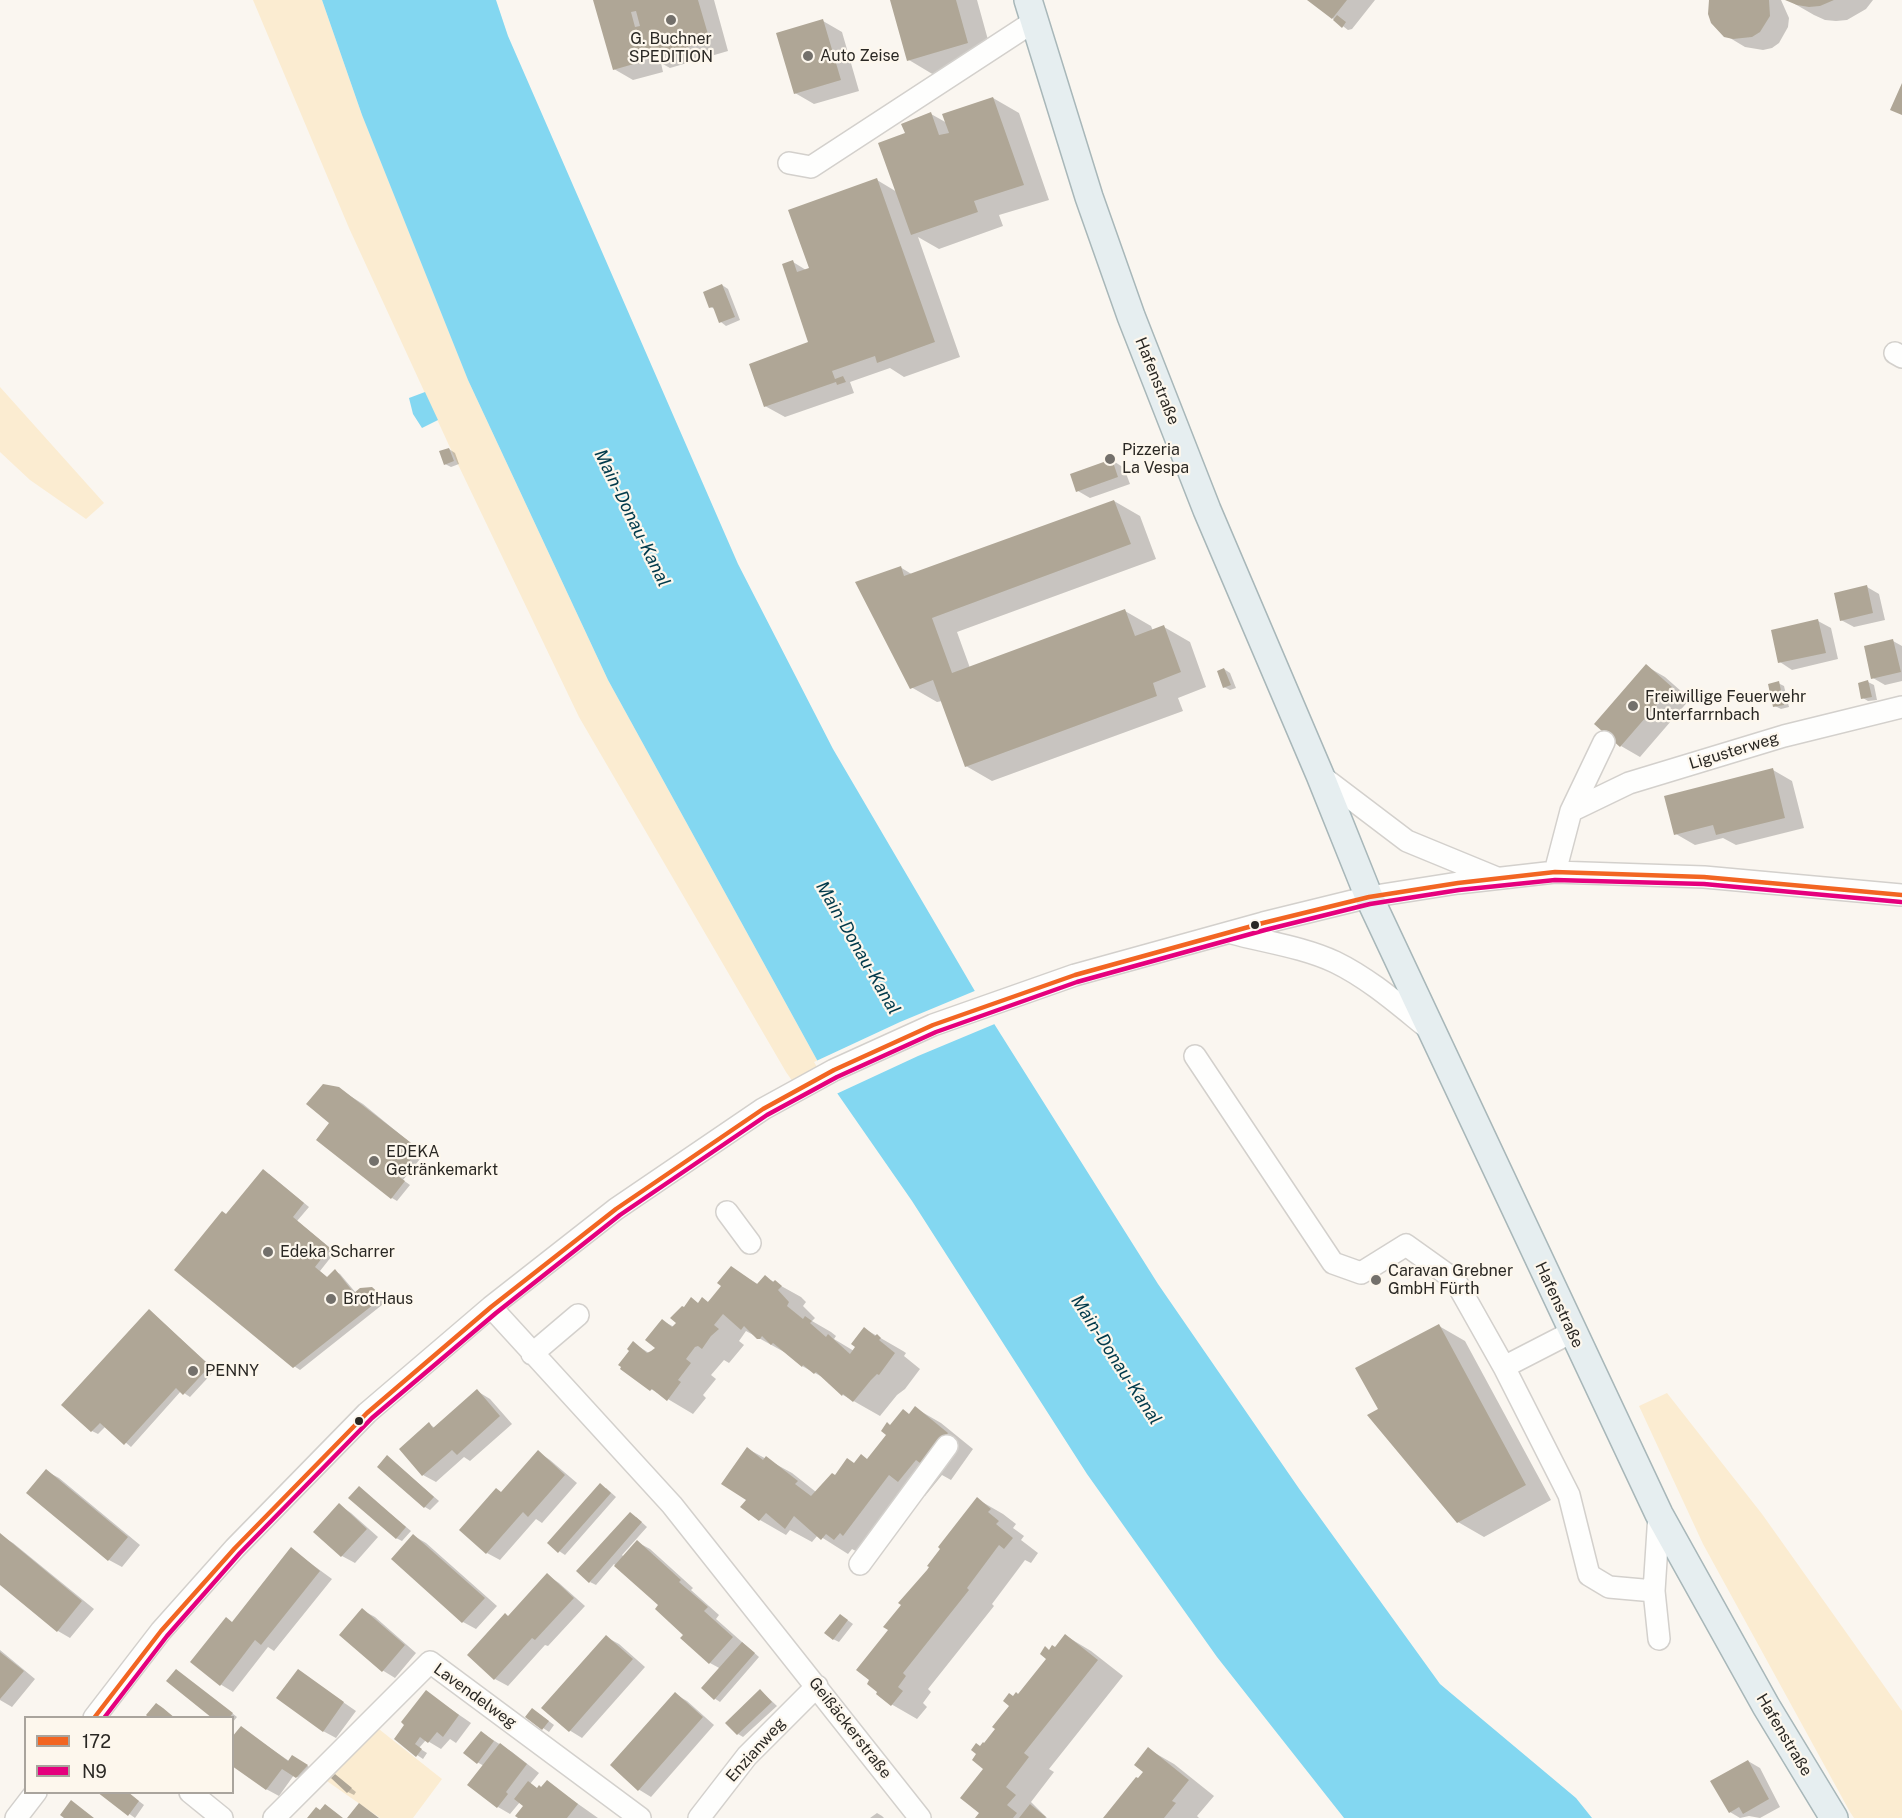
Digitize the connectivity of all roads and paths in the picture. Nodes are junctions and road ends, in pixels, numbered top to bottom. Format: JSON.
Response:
{"nodes":[{"id":1,"x":1031,"y":11,"type":"edge"},
{"id":2,"x":789,"y":163,"type":"dead end"},
{"id":3,"x":1902,"y":707,"type":"edge"},
{"id":4,"x":1604,"y":742,"type":"dead end"},
{"id":5,"x":1320,"y":775,"type":"junction"},
{"id":6,"x":1571,"y":811,"type":"junction"},
{"id":7,"x":1556,"y":872,"type":"junction"},
{"id":8,"x":1501,"y":879,"type":"junction"},
{"id":9,"x":1902,"y":895,"type":"edge"},
{"id":10,"x":1369,"y":897,"type":"junction"},
{"id":11,"x":1231,"y":933,"type":"junction"},
{"id":12,"x":1431,"y":1031,"type":"junction"},
{"id":13,"x":1195,"y":1056,"type":"dead end"},
{"id":14,"x":727,"y":1212,"type":"dead end"},
{"id":15,"x":750,"y":1243,"type":"dead end"},
{"id":16,"x":490,"y":1307,"type":"junction"},
{"id":17,"x":578,"y":1315,"type":"dead end"},
{"id":18,"x":1572,"y":1332,"type":"junction"},
{"id":19,"x":532,"y":1354,"type":"junction"},
{"id":20,"x":1504,"y":1367,"type":"junction"},
{"id":21,"x":947,"y":1446,"type":"dead end"},
{"id":22,"x":1659,"y":1514,"type":"junction"},
{"id":23,"x":860,"y":1564,"type":"dead end"},
{"id":24,"x":1654,"y":1591,"type":"junction"},
{"id":25,"x":1659,"y":1640,"type":"dead end"},
{"id":26,"x":817,"y":1686,"type":"junction"},
{"id":27,"x":96,"y":1716,"type":"edge"},
{"id":28,"x":34,"y":1794,"type":"edge"},
{"id":29,"x":192,"y":1794,"type":"edge"},
{"id":30,"x":16,"y":1818,"type":"edge"},
{"id":31,"x":222,"y":1818,"type":"edge"},
{"id":32,"x":274,"y":1818,"type":"edge"},
{"id":33,"x":640,"y":1818,"type":"edge"},
{"id":34,"x":699,"y":1818,"type":"edge"},
{"id":35,"x":920,"y":1818,"type":"edge"},
{"id":36,"x":1834,"y":1818,"type":"edge"}],
"edges":[{"from":1,"to":2,"type":"street"},
{"from":1,"to":5,"type":"main road","name":"Hafenstraße"},
{"from":3,"to":6,"type":"street","name":"Ligusterweg"},
{"from":4,"to":6,"type":"street"},
{"from":5,"to":8,"type":"street"},
{"from":5,"to":10,"type":"main road","name":"Hafenstraße"},
{"from":6,"to":7,"type":"street"},
{"from":7,"to":8,"type":"street"},
{"from":7,"to":9,"type":"street"},
{"from":8,"to":10,"type":"street"},
{"from":10,"to":11,"type":"street"},
{"from":10,"to":12,"type":"main road","name":"Hafenstraße"},
{"from":11,"to":12,"type":"street"},
{"from":11,"to":16,"type":"street"},
{"from":12,"to":18,"type":"main road","name":"Hafenstraße"},
{"from":13,"to":20,"type":"street"},
{"from":14,"to":15,"type":"street"},
{"from":16,"to":19,"type":"street","name":"Geißäckerstraße"},
{"from":16,"to":27,"type":"street"},
{"from":17,"to":19,"type":"street"},
{"from":18,"to":20,"type":"street"},
{"from":18,"to":22,"type":"main road","name":"Hafenstraße"},
{"from":19,"to":26,"type":"street","name":"Geißäckerstraße"},
{"from":20,"to":24,"type":"street"},
{"from":21,"to":23,"type":"street"},
{"from":22,"to":24,"type":"street"},
{"from":22,"to":36,"type":"main road","name":"Hafenstraße"},
{"from":24,"to":25,"type":"street"},
{"from":26,"to":34,"type":"street","name":"Enzianweg"},
{"from":26,"to":35,"type":"street","name":"Geißäckerstraße"},
{"from":28,"to":30,"type":"street"},
{"from":29,"to":31,"type":"street"},
{"from":32,"to":33,"type":"street","name":"Lavendelweg"}]}
